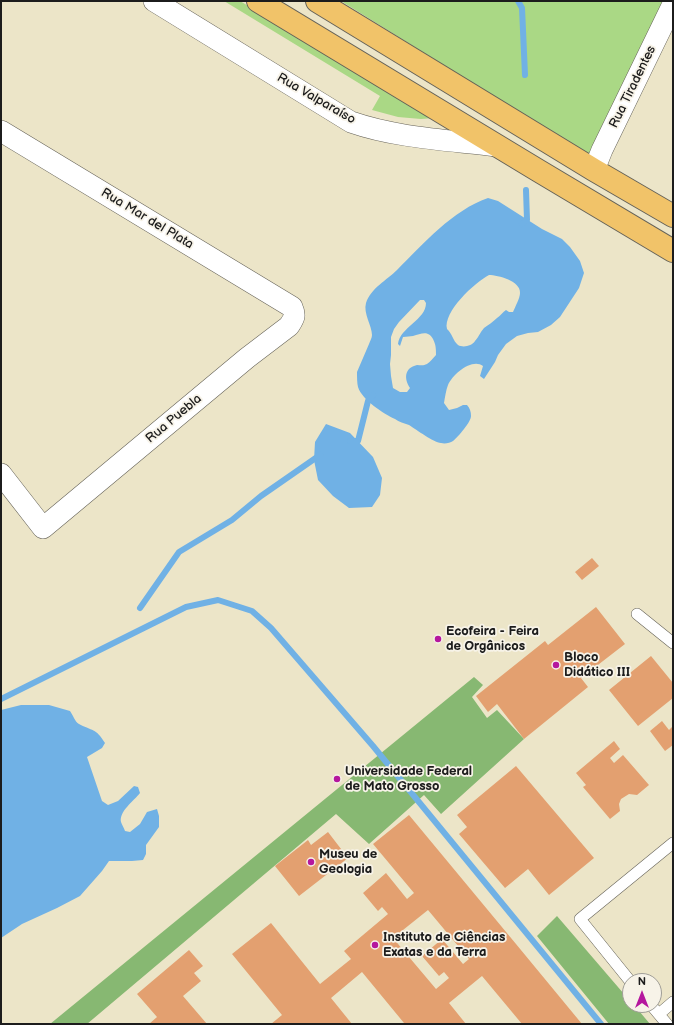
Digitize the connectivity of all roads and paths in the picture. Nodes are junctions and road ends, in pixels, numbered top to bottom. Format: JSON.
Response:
{"nodes":[{"id":1,"x":154,"y":1,"type":"edge"},
{"id":2,"x":258,"y":1,"type":"edge"},
{"id":3,"x":317,"y":1,"type":"edge"},
{"id":4,"x":673,"y":4,"type":"edge"},
{"id":5,"x":1,"y":132,"type":"edge"},
{"id":6,"x":497,"y":146,"type":"junction"},
{"id":7,"x":594,"y":170,"type":"junction"},
{"id":8,"x":673,"y":216,"type":"edge"},
{"id":9,"x":673,"y":251,"type":"edge"},
{"id":10,"x":292,"y":307,"type":"joint"},
{"id":11,"x":1,"y":474,"type":"edge"},
{"id":12,"x":637,"y":614,"type":"dead end"},
{"id":13,"x":673,"y":643,"type":"edge"},
{"id":14,"x":673,"y":843,"type":"edge"},
{"id":15,"x":624,"y":973,"type":"edge"},
{"id":16,"x":673,"y":1002,"type":"edge"},
{"id":17,"x":659,"y":1014,"type":"joint"},
{"id":18,"x":667,"y":1024,"type":"edge"}],
"edges":[{"from":1,"to":6,"type":"street","name":"Rua Valparaíso"},
{"from":2,"to":6,"type":"main road"},
{"from":3,"to":7,"type":"main road"},
{"from":4,"to":7,"type":"street","name":"Rua Tiradentes"},
{"from":5,"to":10,"type":"street","name":"Rua Mar del Plata"},
{"from":6,"to":9,"type":"main road"},
{"from":7,"to":8,"type":"main road"},
{"from":10,"to":11,"type":"street","name":"Rua Puebla"},
{"from":12,"to":13,"type":"lane"},
{"from":14,"to":15,"type":"lane"},
{"from":16,"to":17,"type":"lane"},
{"from":17,"to":18,"type":"lane"}]}
